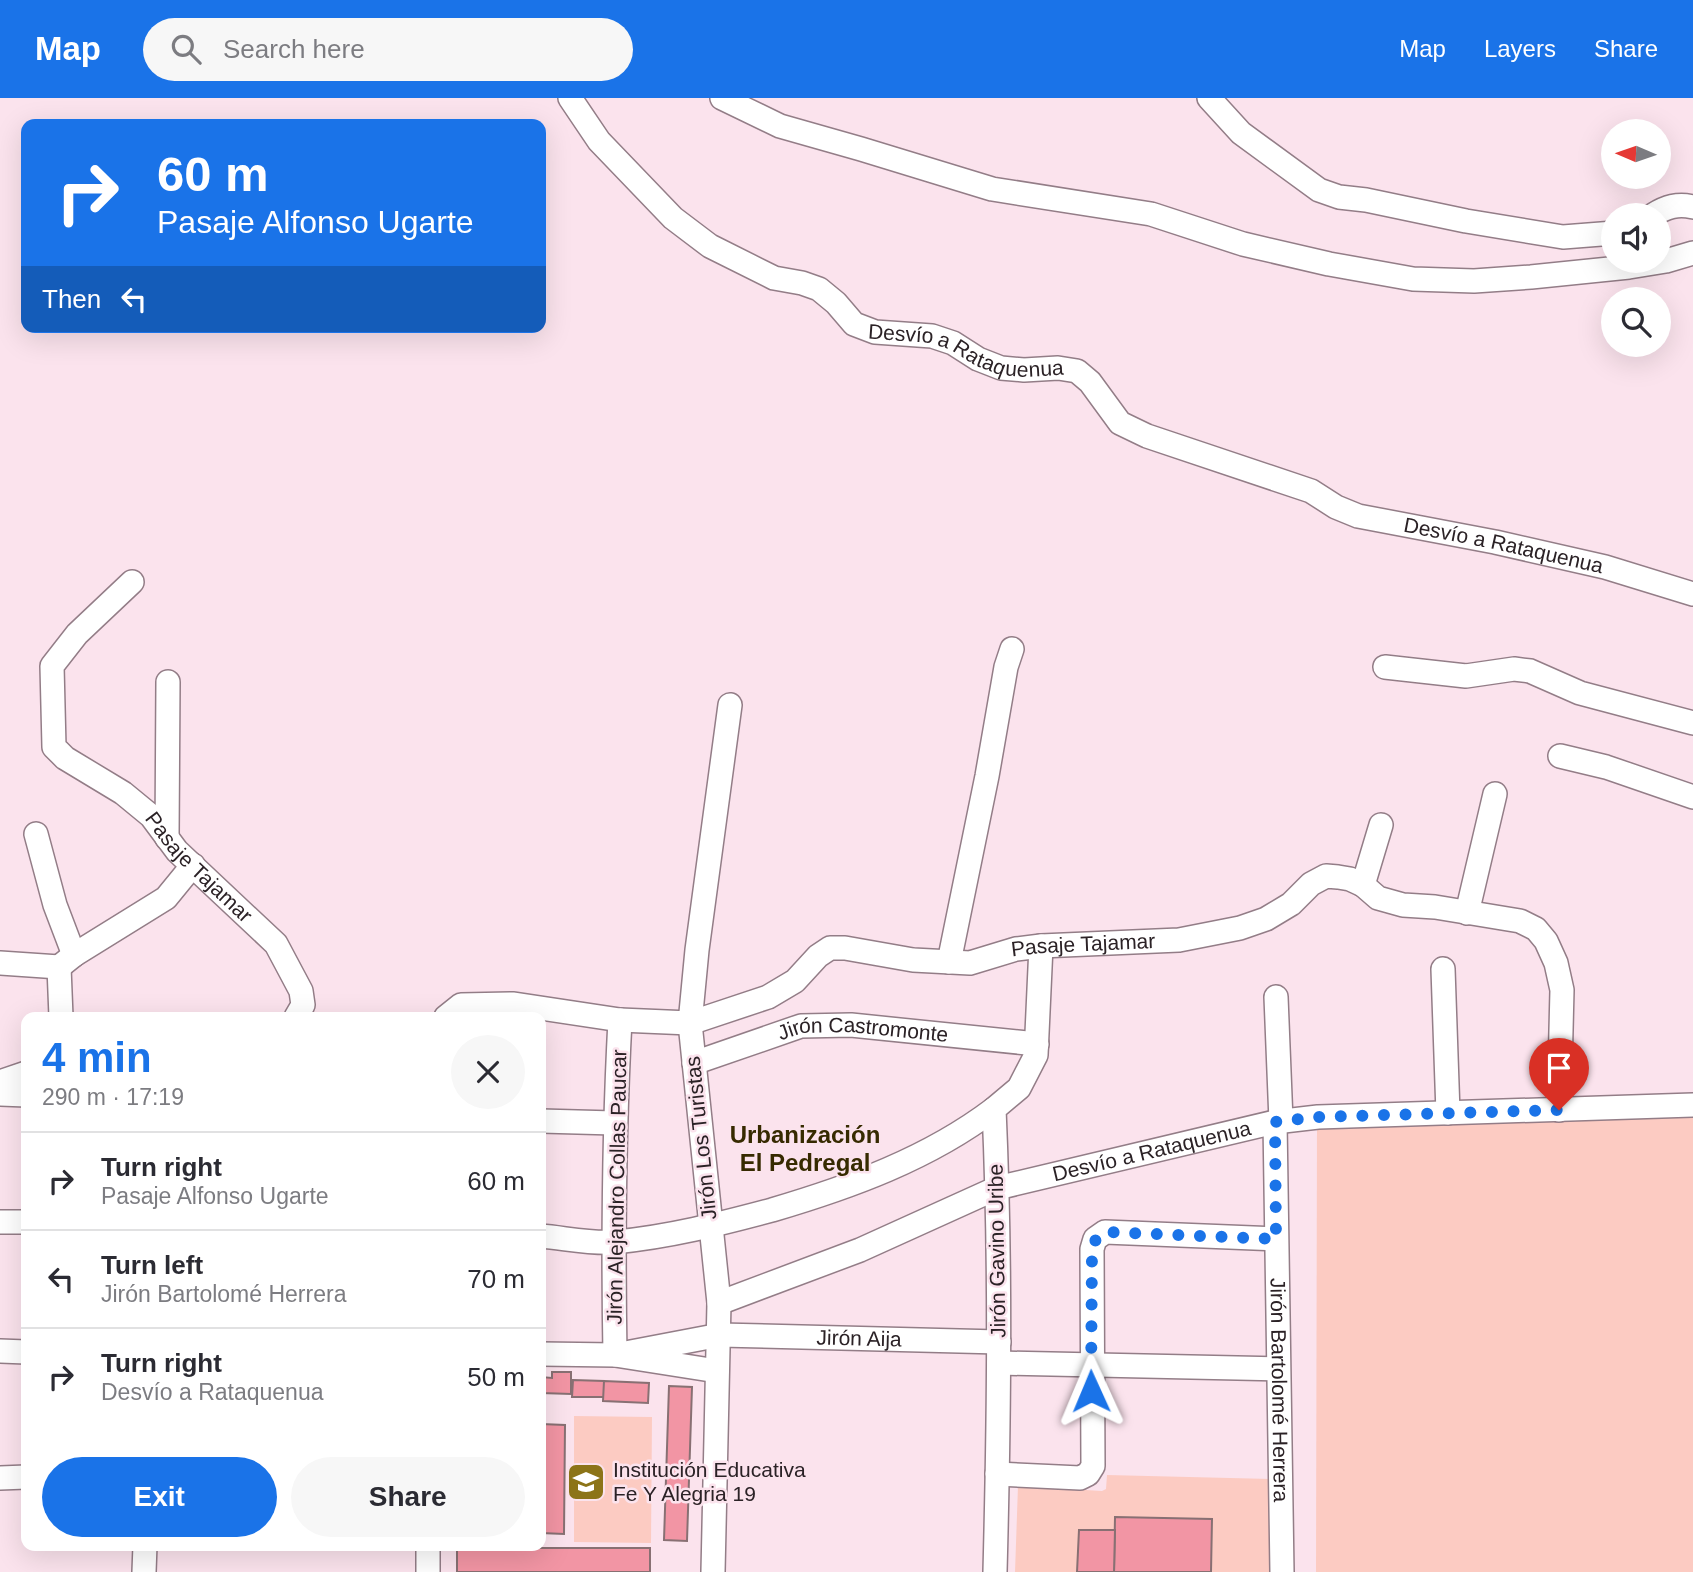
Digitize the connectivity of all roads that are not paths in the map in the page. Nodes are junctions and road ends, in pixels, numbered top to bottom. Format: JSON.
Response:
{"nodes":[{"id":1,"x":570,"y":98,"type":"edge"},
{"id":2,"x":722,"y":98,"type":"edge"},
{"id":3,"x":1209,"y":98,"type":"edge"},
{"id":4,"x":1671,"y":207,"type":"edge"},
{"id":5,"x":1693,"y":207,"type":"edge"},
{"id":6,"x":1601,"y":234,"type":"edge"},
{"id":7,"x":1693,"y":253,"type":"edge"},
{"id":8,"x":132,"y":582,"type":"dead end"},
{"id":9,"x":1693,"y":594,"type":"edge"},
{"id":10,"x":1012,"y":649,"type":"dead end"},
{"id":11,"x":1384,"y":667,"type":"dead end"},
{"id":12,"x":168,"y":682,"type":"dead end"},
{"id":13,"x":730,"y":705,"type":"dead end"},
{"id":14,"x":1693,"y":723,"type":"edge"},
{"id":15,"x":1560,"y":756,"type":"dead end"},
{"id":16,"x":1495,"y":794,"type":"dead end"},
{"id":17,"x":1693,"y":797,"type":"edge"},
{"id":18,"x":1381,"y":825,"type":"dead end"},
{"id":19,"x":36,"y":834,"type":"dead end"},
{"id":20,"x":167,"y":838,"type":"junction"},
{"id":21,"x":193,"y":865,"type":"junction"},
{"id":22,"x":1363,"y":885,"type":"junction"},
{"id":23,"x":1466,"y":913,"type":"junction"},
{"id":24,"x":1041,"y":946,"type":"junction"},
{"id":25,"x":67,"y":961,"type":"junction"},
{"id":26,"x":949,"y":962,"type":"junction"},
{"id":27,"x":0,"y":963,"type":"edge"},
{"id":28,"x":1443,"y":969,"type":"dead end"},
{"id":29,"x":1276,"y":997,"type":"dead end"},
{"id":30,"x":62,"y":1012,"type":"edge"},
{"id":31,"x":299,"y":1012,"type":"edge"},
{"id":32,"x":452,"y":1012,"type":"edge"},
{"id":33,"x":620,"y":1020,"type":"junction"},
{"id":34,"x":690,"y":1023,"type":"junction"},
{"id":35,"x":1037,"y":1044,"type":"junction"},
{"id":36,"x":694,"y":1063,"type":"junction"},
{"id":37,"x":21,"y":1075,"type":"edge"},
{"id":38,"x":0,"y":1082,"type":"edge"},
{"id":39,"x":0,"y":1094,"type":"edge"},
{"id":40,"x":21,"y":1096,"type":"edge"},
{"id":41,"x":1693,"y":1105,"type":"edge"},
{"id":42,"x":994,"y":1110,"type":"junction"},
{"id":43,"x":1559,"y":1110,"type":"junction"},
{"id":44,"x":1448,"y":1113,"type":"junction"},
{"id":45,"x":546,"y":1121,"type":"edge"},
{"id":46,"x":1278,"y":1121,"type":"junction"},
{"id":47,"x":614,"y":1123,"type":"junction"},
{"id":48,"x":997,"y":1188,"type":"junction"},
{"id":49,"x":0,"y":1222,"type":"edge"},
{"id":50,"x":21,"y":1222,"type":"edge"},
{"id":51,"x":711,"y":1227,"type":"junction"},
{"id":52,"x":546,"y":1236,"type":"edge"},
{"id":53,"x":1276,"y":1239,"type":"junction"},
{"id":54,"x":613,"y":1242,"type":"junction"},
{"id":55,"x":719,"y":1303,"type":"junction"},
{"id":56,"x":720,"y":1335,"type":"junction"},
{"id":57,"x":0,"y":1351,"type":"edge"},
{"id":58,"x":21,"y":1352,"type":"edge"},
{"id":59,"x":999,"y":1352,"type":"junction"},
{"id":60,"x":546,"y":1354,"type":"edge"},
{"id":61,"x":615,"y":1355,"type":"junction"},
{"id":62,"x":1090,"y":1366,"type":"junction"},
{"id":63,"x":1278,"y":1369,"type":"junction"},
{"id":64,"x":717,"y":1371,"type":"junction"},
{"id":65,"x":998,"y":1474,"type":"junction"},
{"id":66,"x":21,"y":1477,"type":"edge"},
{"id":67,"x":0,"y":1478,"type":"edge"},
{"id":68,"x":145,"y":1551,"type":"edge"},
{"id":69,"x":428,"y":1551,"type":"edge"},
{"id":70,"x":144,"y":1572,"type":"edge"},
{"id":71,"x":428,"y":1572,"type":"edge"},
{"id":72,"x":713,"y":1572,"type":"edge"},
{"id":73,"x":995,"y":1572,"type":"edge"},
{"id":74,"x":1282,"y":1572,"type":"edge"}],
"edges":[{"from":1,"to":9,"type":"street","name":"Desvío a Rataquenua"},
{"from":2,"to":7,"type":"street"},
{"from":3,"to":6,"type":"street"},
{"from":4,"to":5,"type":"street"},
{"from":8,"to":20,"type":"street","name":"Pasaje Tajamar"},
{"from":10,"to":26,"type":"street"},
{"from":11,"to":14,"type":"street"},
{"from":12,"to":20,"type":"street"},
{"from":13,"to":34,"type":"street","name":"Jirón Los Turistas"},
{"from":15,"to":17,"type":"street"},
{"from":16,"to":23,"type":"street"},
{"from":18,"to":22,"type":"street"},
{"from":19,"to":25,"type":"street"},
{"from":20,"to":21,"type":"street","name":"Pasaje Tajamar"},
{"from":21,"to":25,"type":"street"},
{"from":21,"to":31,"type":"street","name":"Pasaje Tajamar"},
{"from":22,"to":23,"type":"street","name":"Pasaje Tajamar"},
{"from":22,"to":24,"type":"street","name":"Pasaje Tajamar"},
{"from":23,"to":43,"type":"street","name":"Pasaje Tajamar"},
{"from":24,"to":26,"type":"street","name":"Pasaje Tajamar"},
{"from":24,"to":35,"type":"street"},
{"from":25,"to":27,"type":"street"},
{"from":25,"to":30,"type":"street"},
{"from":26,"to":34,"type":"street","name":"Pasaje Tajamar"},
{"from":28,"to":44,"type":"street"},
{"from":29,"to":46,"type":"street","name":"Jirón Bartolomé Herrera"},
{"from":32,"to":33,"type":"street","name":"Pasaje Tajamar"},
{"from":33,"to":34,"type":"street","name":"Pasaje Tajamar"},
{"from":33,"to":47,"type":"street","name":"Jirón Alejandro Collas Paucar"},
{"from":34,"to":36,"type":"street","name":"Jirón Los Turistas"},
{"from":35,"to":36,"type":"street","name":"Jirón Castromonte"},
{"from":35,"to":42,"type":"street"},
{"from":36,"to":51,"type":"street","name":"Jirón Los Turistas"},
{"from":37,"to":38,"type":"street"},
{"from":39,"to":40,"type":"street"},
{"from":41,"to":43,"type":"street","name":"Desvío a Rataquenua"},
{"from":42,"to":48,"type":"street","name":"Jirón Gavino Uribe"},
{"from":42,"to":51,"type":"street"},
{"from":43,"to":44,"type":"street","name":"Desvío a Rataquenua"},
{"from":44,"to":46,"type":"street","name":"Desvío a Rataquenua"},
{"from":45,"to":47,"type":"street"},
{"from":46,"to":48,"type":"street","name":"Desvío a Rataquenua"},
{"from":46,"to":53,"type":"street","name":"Jirón Bartolomé Herrera"},
{"from":47,"to":54,"type":"street","name":"Jirón Alejandro Collas Paucar"},
{"from":48,"to":55,"type":"street","name":"Desvío a Rataquenua"},
{"from":48,"to":59,"type":"street","name":"Jirón Gavino Uribe"},
{"from":49,"to":50,"type":"street"},
{"from":51,"to":54,"type":"street"},
{"from":51,"to":55,"type":"street","name":"Jirón Los Turistas"},
{"from":52,"to":54,"type":"street"},
{"from":53,"to":62,"type":"street"},
{"from":53,"to":63,"type":"street","name":"Jirón Bartolomé Herrera"},
{"from":54,"to":61,"type":"street","name":"Jirón Alejandro Collas Paucar"},
{"from":55,"to":56,"type":"street","name":"Jirón Los Turistas"},
{"from":56,"to":59,"type":"street","name":"Jirón Aija"},
{"from":56,"to":61,"type":"street","name":"Jirón Aija"},
{"from":56,"to":64,"type":"street","name":"Jirón Los Turistas"},
{"from":57,"to":58,"type":"street"},
{"from":59,"to":62,"type":"street","name":"Jirón Aija"},
{"from":59,"to":65,"type":"street","name":"Jirón Gavino Uribe"},
{"from":60,"to":61,"type":"street"},
{"from":61,"to":64,"type":"street"},
{"from":62,"to":63,"type":"street","name":"Jirón Aija"},
{"from":62,"to":65,"type":"street"},
{"from":63,"to":74,"type":"street","name":"Jirón Bartolomé Herrera"},
{"from":64,"to":72,"type":"street","name":"Jirón Los Turistas"},
{"from":65,"to":73,"type":"street","name":"Jirón Gavino Uribe"},
{"from":66,"to":67,"type":"street"},
{"from":68,"to":70,"type":"street"},
{"from":69,"to":71,"type":"street"}]}
